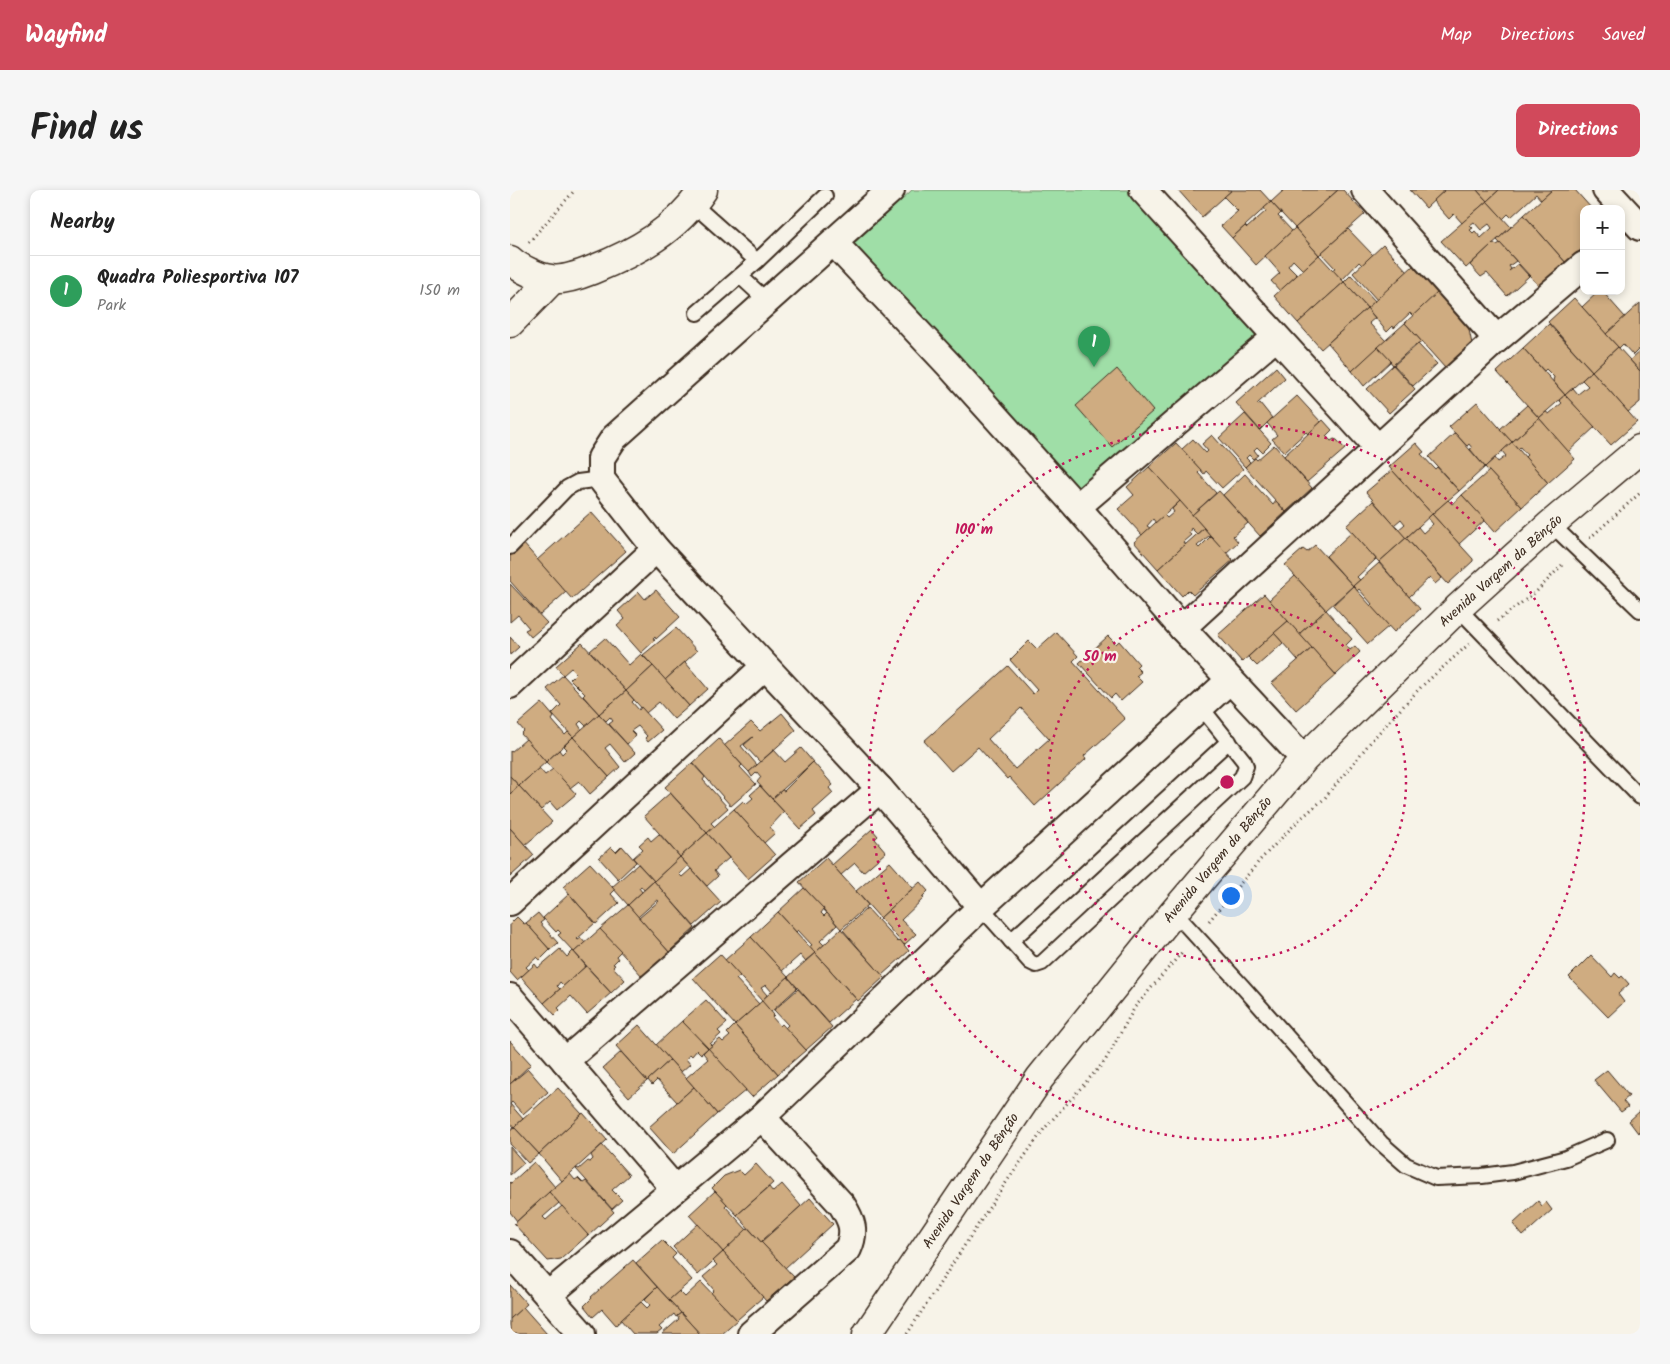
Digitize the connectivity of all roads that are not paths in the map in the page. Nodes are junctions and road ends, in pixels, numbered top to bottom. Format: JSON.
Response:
{"nodes":[{"id":1,"x":891,"y":190,"type":"edge"},
{"id":2,"x":1143,"y":190,"type":"edge"},
{"id":3,"x":1365,"y":190,"type":"edge"},
{"id":4,"x":1606,"y":190,"type":"edge"},
{"id":5,"x":825,"y":196,"type":"dead end"},
{"id":6,"x":698,"y":197,"type":"edge"},
{"id":7,"x":1632,"y":227,"type":"edge"},
{"id":8,"x":834,"y":243,"type":"junction"},
{"id":9,"x":511,"y":261,"type":"edge"},
{"id":10,"x":757,"y":261,"type":"junction"},
{"id":11,"x":1580,"y":268,"type":"edge"},
{"id":12,"x":740,"y":276,"type":"junction"},
{"id":13,"x":552,"y":280,"type":"junction"},
{"id":14,"x":767,"y":301,"type":"junction"},
{"id":15,"x":697,"y":313,"type":"dead end"},
{"id":16,"x":510,"y":323,"type":"edge"},
{"id":17,"x":1276,"y":337,"type":"junction"},
{"id":18,"x":1497,"y":339,"type":"junction"},
{"id":19,"x":1378,"y":448,"type":"junction"},
{"id":20,"x":1640,"y":449,"type":"edge"},
{"id":21,"x":600,"y":479,"type":"junction"},
{"id":22,"x":1077,"y":507,"type":"junction"},
{"id":23,"x":1551,"y":524,"type":"junction"},
{"id":24,"x":510,"y":547,"type":"edge"},
{"id":25,"x":656,"y":549,"type":"junction"},
{"id":26,"x":1458,"y":608,"type":"junction"},
{"id":27,"x":1640,"y":610,"type":"edge"},
{"id":28,"x":1182,"y":628,"type":"junction"},
{"id":29,"x":764,"y":667,"type":"junction"},
{"id":30,"x":1230,"y":680,"type":"junction"},
{"id":31,"x":510,"y":685,"type":"edge"},
{"id":32,"x":1201,"y":707,"type":"junction"},
{"id":33,"x":1229,"y":741,"type":"junction"},
{"id":34,"x":1304,"y":759,"type":"junction"},
{"id":35,"x":880,"y":789,"type":"junction"},
{"id":36,"x":1640,"y":797,"type":"edge"},
{"id":37,"x":510,"y":902,"type":"edge"},
{"id":38,"x":981,"y":907,"type":"junction"},
{"id":39,"x":1174,"y":912,"type":"junction"},
{"id":40,"x":1011,"y":941,"type":"junction"},
{"id":41,"x":510,"y":998,"type":"edge"},
{"id":42,"x":565,"y":1061,"type":"junction"},
{"id":43,"x":762,"y":1117,"type":"junction"},
{"id":44,"x":1607,"y":1140,"type":"dead end"},
{"id":45,"x":675,"y":1189,"type":"junction"},
{"id":46,"x":510,"y":1253,"type":"edge"},
{"id":47,"x":548,"y":1295,"type":"junction"},
{"id":48,"x":582,"y":1334,"type":"edge"},
{"id":49,"x":751,"y":1334,"type":"edge"},
{"id":50,"x":867,"y":1334,"type":"edge"}],
"edges":[{"from":1,"to":8,"type":"street"},
{"from":2,"to":17,"type":"street"},
{"from":3,"to":18,"type":"street"},
{"from":4,"to":7,"type":"street"},
{"from":5,"to":10,"type":"lane"},
{"from":6,"to":10,"type":"lane"},
{"from":6,"to":13,"type":"street"},
{"from":8,"to":14,"type":"street"},
{"from":8,"to":22,"type":"street"},
{"from":9,"to":13,"type":"street"},
{"from":10,"to":12,"type":"lane"},
{"from":11,"to":18,"type":"street"},
{"from":12,"to":14,"type":"lane"},
{"from":12,"to":15,"type":"lane"},
{"from":13,"to":16,"type":"street"},
{"from":14,"to":21,"type":"street"},
{"from":17,"to":19,"type":"street"},
{"from":17,"to":22,"type":"street"},
{"from":18,"to":19,"type":"street"},
{"from":19,"to":28,"type":"street"},
{"from":20,"to":23,"type":"street","name":"Avenida Vargem da Bênção"},
{"from":21,"to":24,"type":"lane"},
{"from":21,"to":25,"type":"street"},
{"from":22,"to":28,"type":"street"},
{"from":23,"to":26,"type":"street","name":"Avenida Vargem da Bênção"},
{"from":23,"to":27,"type":"lane"},
{"from":25,"to":29,"type":"street"},
{"from":25,"to":31,"type":"street"},
{"from":26,"to":34,"type":"street","name":"Avenida Vargem da Bênção"},
{"from":26,"to":36,"type":"lane"},
{"from":28,"to":30,"type":"street"},
{"from":29,"to":35,"type":"street"},
{"from":29,"to":37,"type":"street"},
{"from":30,"to":32,"type":"street"},
{"from":30,"to":34,"type":"street"},
{"from":32,"to":33,"type":"lane"},
{"from":32,"to":38,"type":"street"},
{"from":33,"to":40,"type":"lane"},
{"from":33,"to":40,"type":"lane"},
{"from":34,"to":39,"type":"street","name":"Avenida Vargem da Bênção"},
{"from":35,"to":38,"type":"street"},
{"from":35,"to":42,"type":"street"},
{"from":38,"to":40,"type":"lane"},
{"from":38,"to":43,"type":"street"},
{"from":39,"to":44,"type":"lane"},
{"from":39,"to":50,"type":"street","name":"Avenida Vargem da Bênção"},
{"from":41,"to":42,"type":"street"},
{"from":42,"to":45,"type":"street"},
{"from":43,"to":45,"type":"street"},
{"from":43,"to":49,"type":"street"},
{"from":45,"to":47,"type":"street"},
{"from":46,"to":47,"type":"street"},
{"from":47,"to":48,"type":"street"}]}
